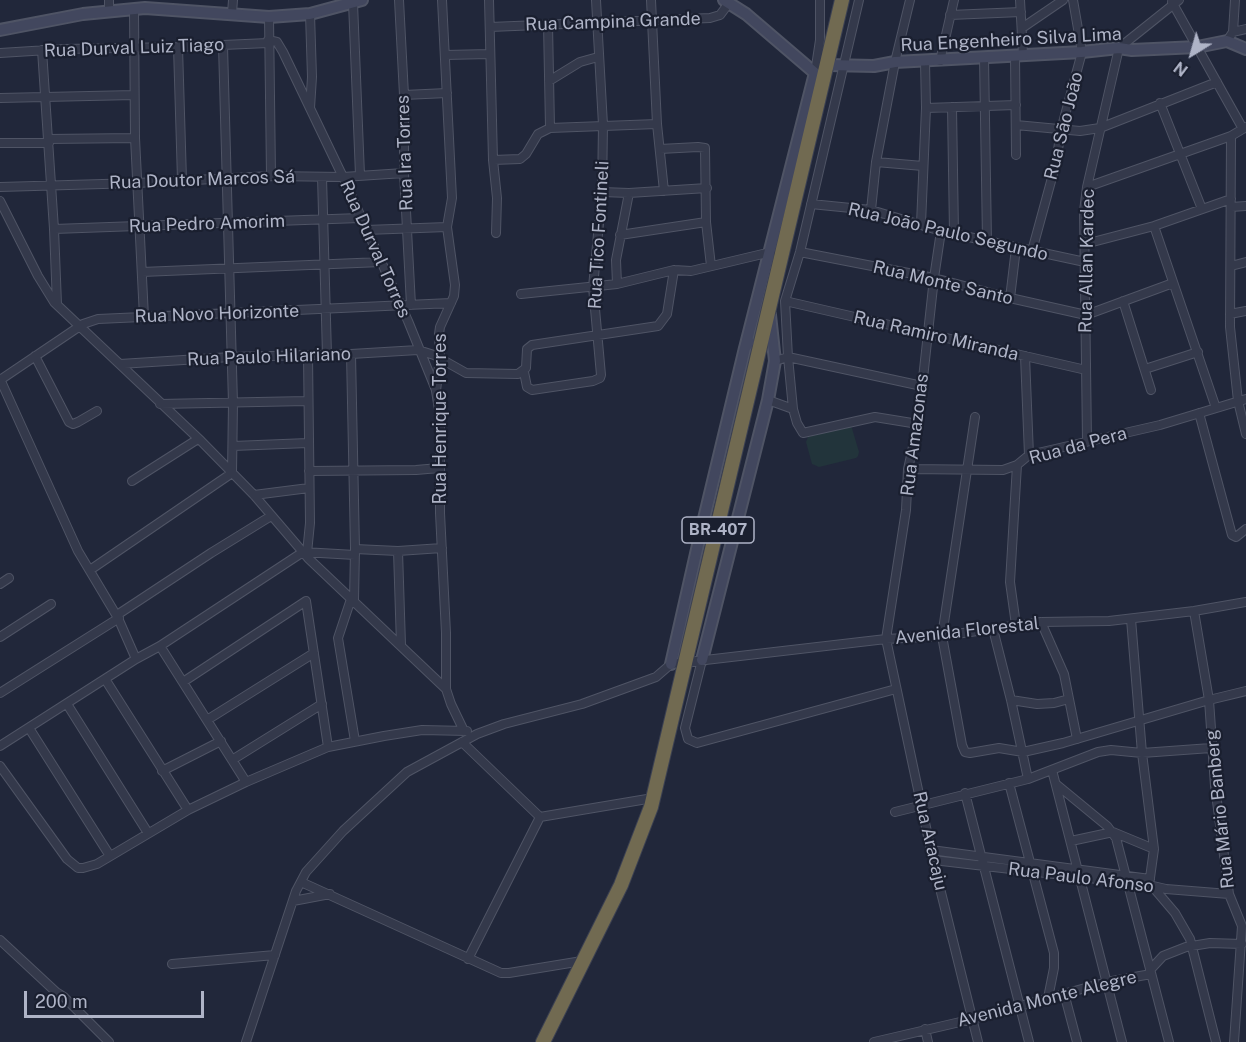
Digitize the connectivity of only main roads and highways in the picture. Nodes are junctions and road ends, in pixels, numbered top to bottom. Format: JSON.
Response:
{"nodes":[{"id":1,"x":842,"y":0,"type":"edge"},
{"id":2,"x":543,"y":1042,"type":"edge"}],
"edges":[{"from":1,"to":2,"type":"highway","number":"BR-407"}]}
